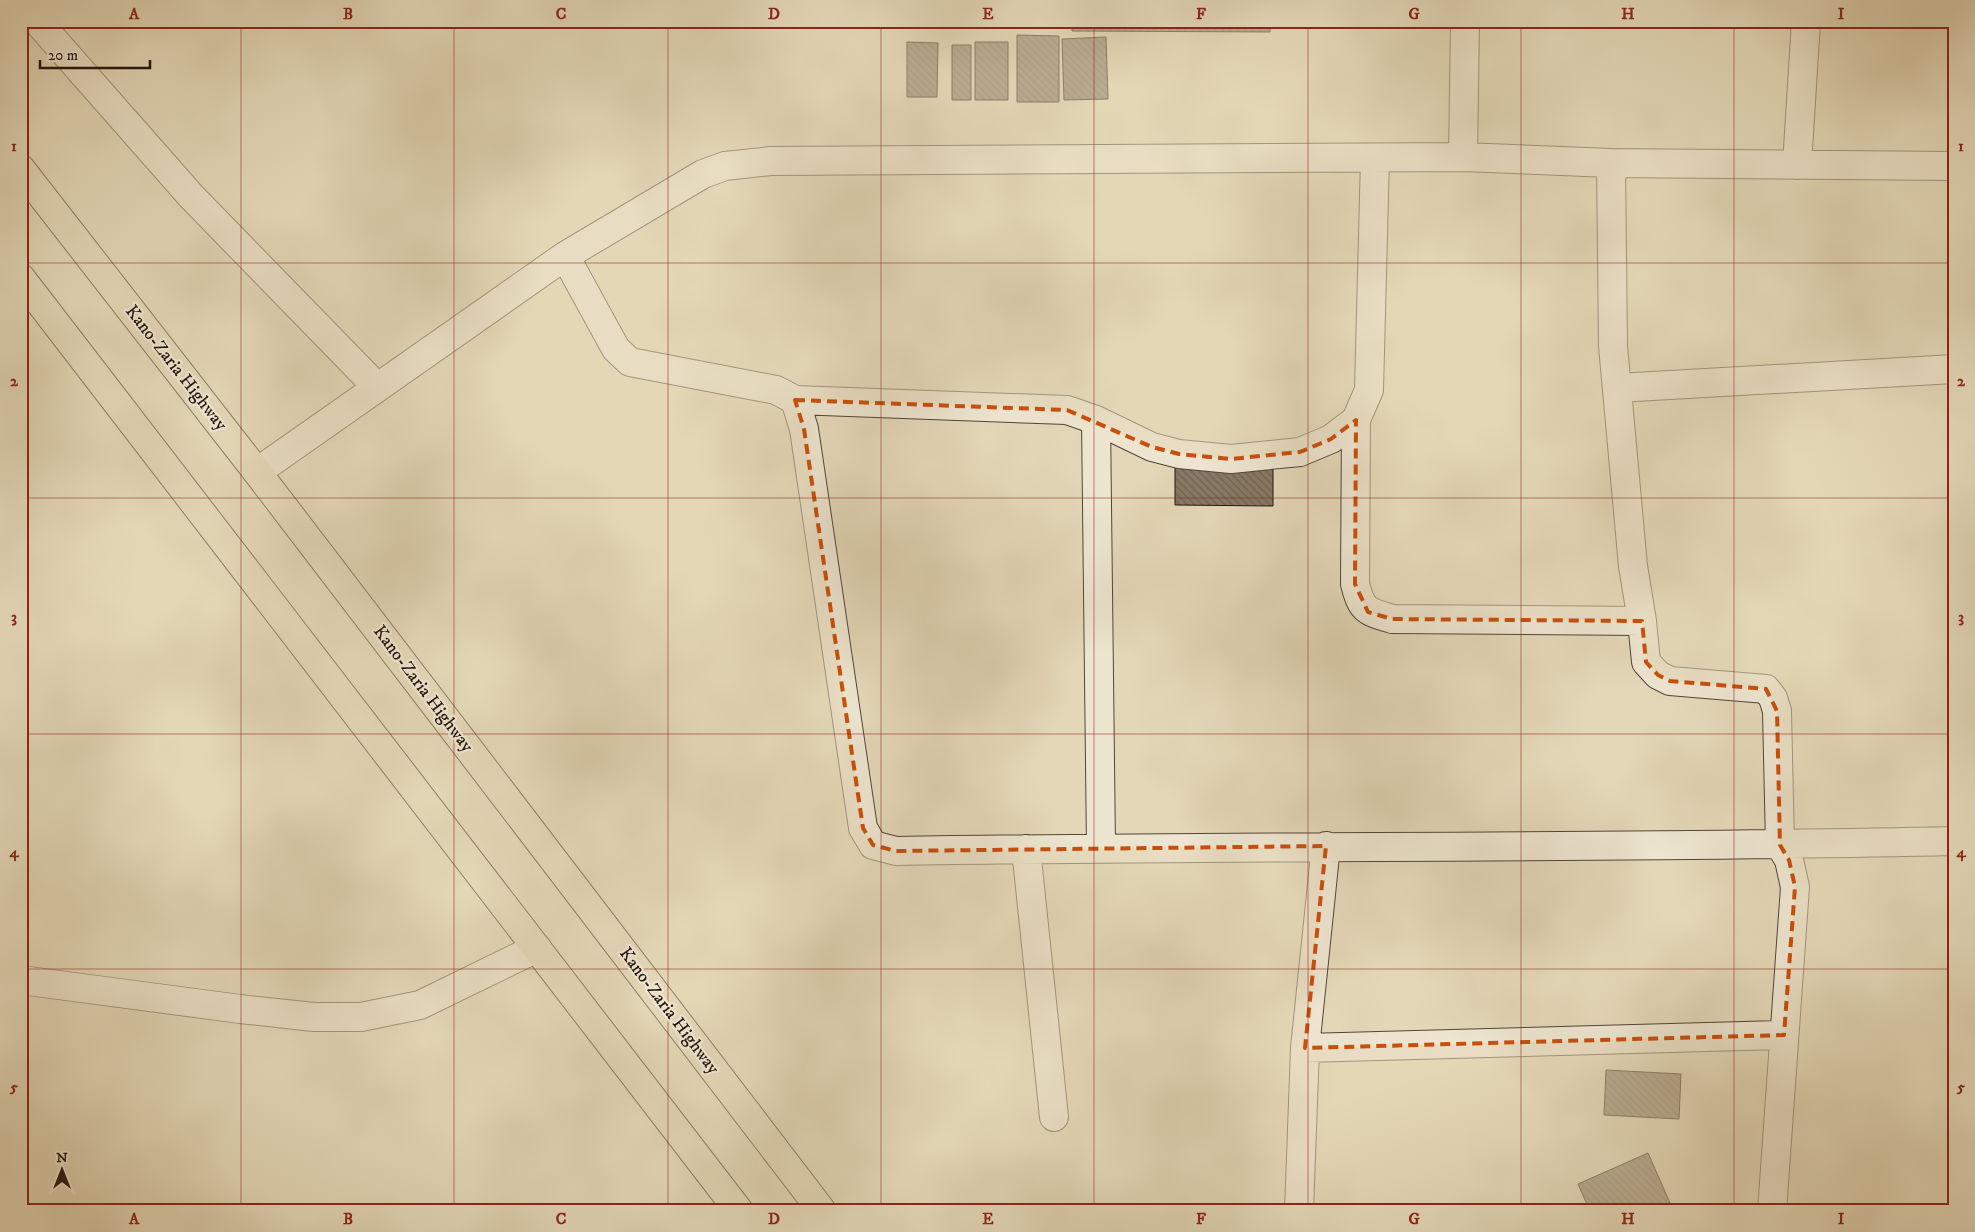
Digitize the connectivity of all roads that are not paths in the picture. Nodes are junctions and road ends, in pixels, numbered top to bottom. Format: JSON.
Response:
{"nodes":[{"id":1,"x":37,"y":21,"type":"edge"},
{"id":2,"x":1465,"y":21,"type":"edge"},
{"id":3,"x":1806,"y":21,"type":"edge"},
{"id":4,"x":1463,"y":157,"type":"junction"},
{"id":5,"x":1376,"y":158,"type":"junction"},
{"id":6,"x":1612,"y":163,"type":"junction"},
{"id":7,"x":1798,"y":165,"type":"junction"},
{"id":8,"x":1954,"y":166,"type":"edge"},
{"id":9,"x":21,"y":169,"type":"edge"},
{"id":10,"x":565,"y":256,"type":"junction"},
{"id":11,"x":21,"y":278,"type":"edge"},
{"id":12,"x":1954,"y":369,"type":"edge"},
{"id":13,"x":377,"y":386,"type":"junction"},
{"id":14,"x":1617,"y":388,"type":"junction"},
{"id":15,"x":794,"y":400,"type":"junction"},
{"id":16,"x":1096,"y":420,"type":"junction"},
{"id":17,"x":1356,"y":420,"type":"junction"},
{"id":18,"x":257,"y":472,"type":"junction"},
{"id":19,"x":1642,"y":621,"type":"junction"},
{"id":20,"x":1954,"y":841,"type":"edge"},
{"id":21,"x":1780,"y":844,"type":"junction"},
{"id":22,"x":1326,"y":846,"type":"junction"},
{"id":23,"x":1101,"y":848,"type":"junction"},
{"id":24,"x":1026,"y":849,"type":"junction"},
{"id":25,"x":537,"y":948,"type":"junction"},
{"id":26,"x":21,"y":980,"type":"edge"},
{"id":27,"x":1784,"y":1035,"type":"junction"},
{"id":28,"x":1305,"y":1048,"type":"junction"},
{"id":29,"x":1054,"y":1117,"type":"dead end"},
{"id":30,"x":739,"y":1211,"type":"edge"},
{"id":31,"x":822,"y":1211,"type":"edge"},
{"id":32,"x":1298,"y":1211,"type":"edge"},
{"id":33,"x":1772,"y":1211,"type":"edge"}],
"edges":[{"from":1,"to":13,"type":"street"},
{"from":2,"to":4,"type":"street"},
{"from":3,"to":7,"type":"street"},
{"from":4,"to":5,"type":"street"},
{"from":4,"to":6,"type":"street"},
{"from":5,"to":10,"type":"street"},
{"from":5,"to":17,"type":"street"},
{"from":6,"to":7,"type":"street"},
{"from":6,"to":14,"type":"street"},
{"from":7,"to":8,"type":"street"},
{"from":9,"to":18,"type":"highway","name":"Kano-Zaria Highway"},
{"from":10,"to":13,"type":"street"},
{"from":10,"to":15,"type":"street"},
{"from":11,"to":25,"type":"highway"},
{"from":12,"to":14,"type":"street"},
{"from":13,"to":18,"type":"street"},
{"from":14,"to":19,"type":"street"},
{"from":15,"to":16,"type":"street"},
{"from":15,"to":24,"type":"street"},
{"from":16,"to":17,"type":"street"},
{"from":16,"to":23,"type":"street"},
{"from":17,"to":19,"type":"street"},
{"from":18,"to":31,"type":"highway","name":"Kano-Zaria Highway"},
{"from":19,"to":21,"type":"street"},
{"from":20,"to":21,"type":"street"},
{"from":21,"to":22,"type":"street"},
{"from":21,"to":27,"type":"street"},
{"from":22,"to":23,"type":"street"},
{"from":22,"to":28,"type":"street"},
{"from":23,"to":24,"type":"street"},
{"from":24,"to":29,"type":"street"},
{"from":25,"to":26,"type":"street"},
{"from":25,"to":30,"type":"highway"},
{"from":27,"to":28,"type":"street"},
{"from":27,"to":33,"type":"street"},
{"from":28,"to":32,"type":"street"}]}
